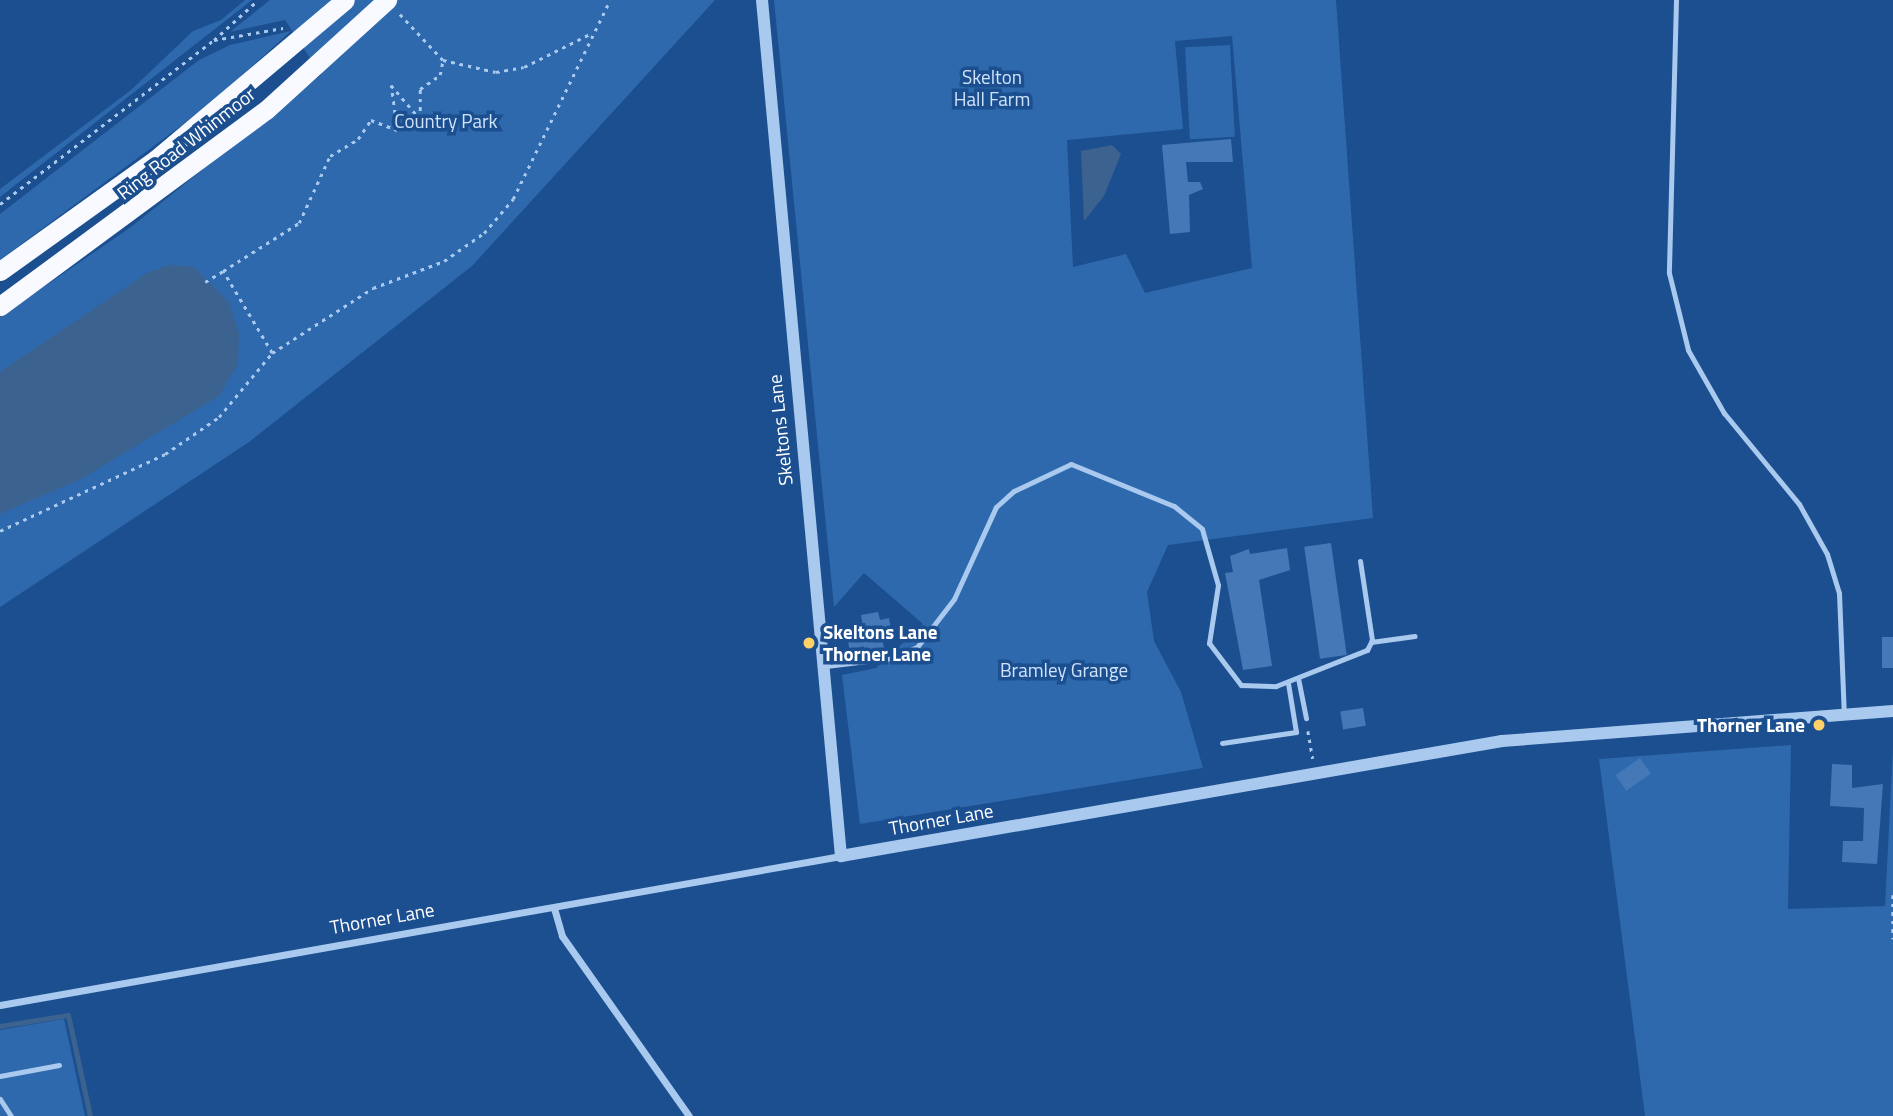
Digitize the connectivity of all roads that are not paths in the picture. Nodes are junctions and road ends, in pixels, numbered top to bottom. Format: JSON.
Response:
{"nodes":[{"id":1,"x":345,"y":0,"type":"edge"},
{"id":2,"x":762,"y":0,"type":"edge"},
{"id":3,"x":1676,"y":0,"type":"edge"},
{"id":4,"x":391,"y":4,"type":"edge"},
{"id":5,"x":0,"y":271,"type":"edge"},
{"id":6,"x":0,"y":306,"type":"edge"},
{"id":7,"x":1360,"y":561,"type":"dead end"},
{"id":8,"x":1415,"y":636,"type":"dead end"},
{"id":9,"x":1371,"y":642,"type":"junction"},
{"id":10,"x":823,"y":667,"type":"junction"},
{"id":11,"x":1298,"y":678,"type":"junction"},
{"id":12,"x":1288,"y":683,"type":"junction"},
{"id":13,"x":1893,"y":711,"type":"edge"},
{"id":14,"x":1844,"y":717,"type":"junction"},
{"id":15,"x":1306,"y":718,"type":"road end"},
{"id":16,"x":1222,"y":743,"type":"dead end"},
{"id":17,"x":841,"y":856,"type":"junction"},
{"id":18,"x":554,"y":908,"type":"junction"},
{"id":19,"x":0,"y":1005,"type":"edge"},
{"id":20,"x":59,"y":1065,"type":"dead end"},
{"id":21,"x":0,"y":1076,"type":"edge"},
{"id":22,"x":0,"y":1099,"type":"edge"},
{"id":23,"x":11,"y":1116,"type":"edge"},
{"id":24,"x":689,"y":1116,"type":"edge"}],
"edges":[{"from":1,"to":5,"type":"highway","name":"Ring Road Whinmoor"},
{"from":2,"to":10,"type":"street","name":"Skeltons Lane"},
{"from":3,"to":14,"type":"lane"},
{"from":4,"to":6,"type":"highway","name":"Ring Road Whinmoor"},
{"from":7,"to":9,"type":"lane"},
{"from":8,"to":9,"type":"lane"},
{"from":9,"to":11,"type":"lane"},
{"from":10,"to":12,"type":"lane"},
{"from":10,"to":17,"type":"street","name":"Skeltons Lane"},
{"from":11,"to":12,"type":"lane"},
{"from":11,"to":15,"type":"lane"},
{"from":12,"to":16,"type":"lane"},
{"from":13,"to":14,"type":"street","name":"Thorner Lane"},
{"from":14,"to":17,"type":"street","name":"Thorner Lane"},
{"from":17,"to":18,"type":"street","name":"Thorner Lane"},
{"from":18,"to":19,"type":"street","name":"Thorner Lane"},
{"from":18,"to":24,"type":"street"},
{"from":20,"to":21,"type":"lane"},
{"from":22,"to":23,"type":"lane"}]}
